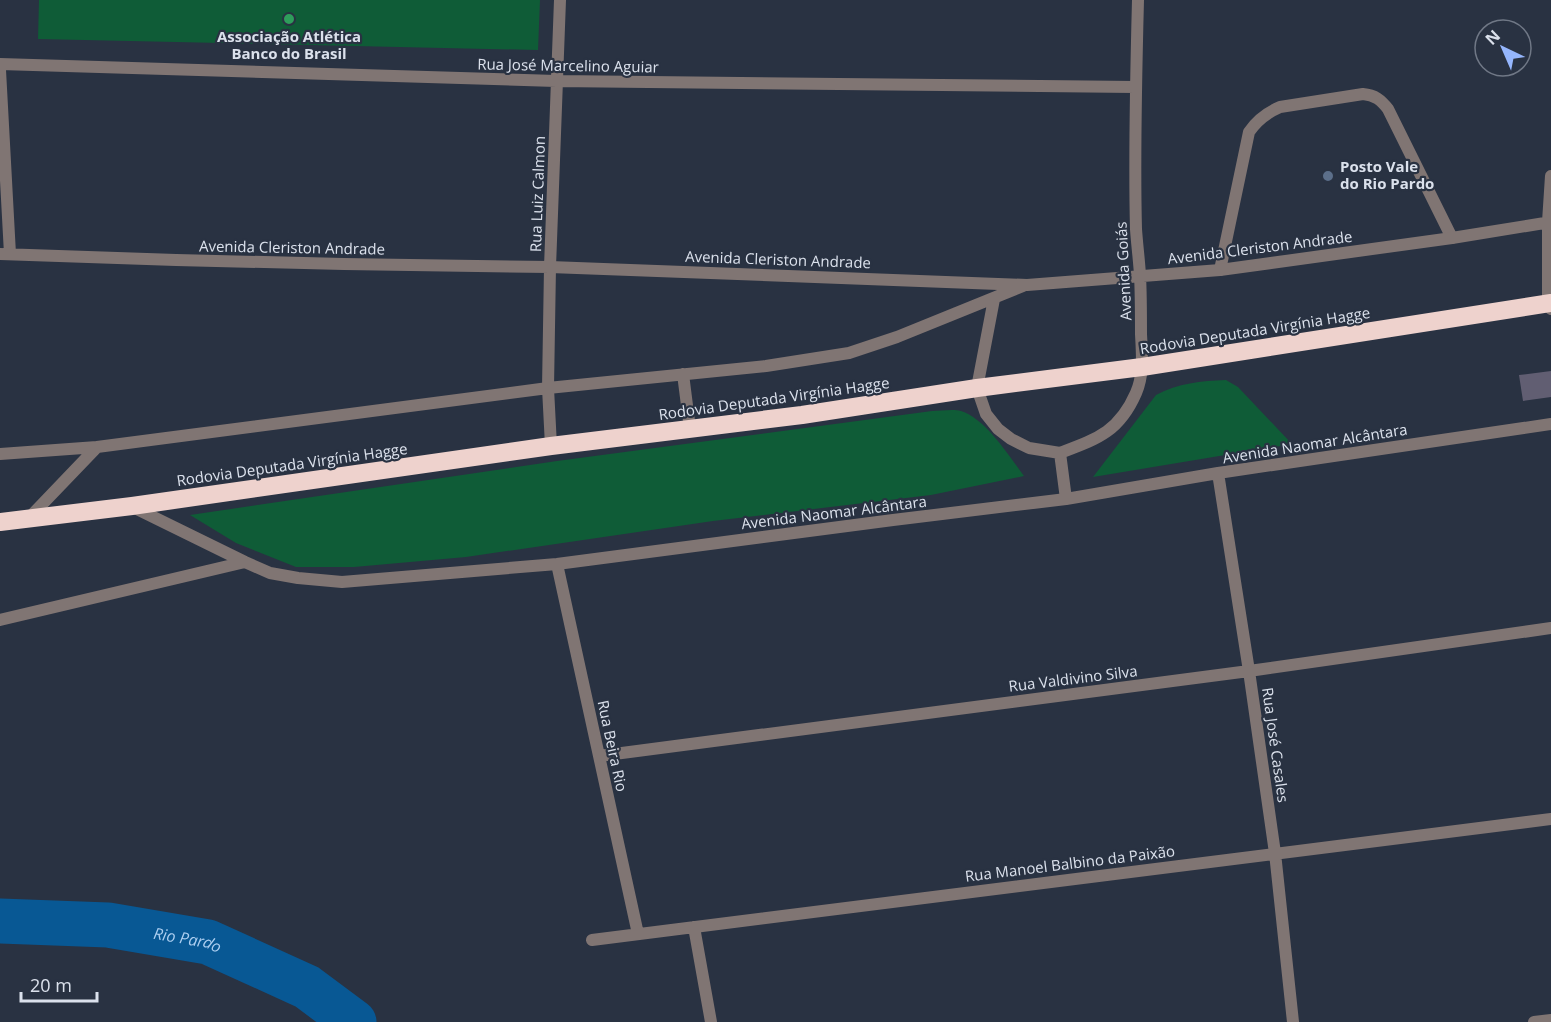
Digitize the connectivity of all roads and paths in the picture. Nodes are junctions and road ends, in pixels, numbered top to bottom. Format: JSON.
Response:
{"nodes":[{"id":1,"x":560,"y":0,"type":"edge"},
{"id":2,"x":1138,"y":0,"type":"edge"},
{"id":3,"x":0,"y":64,"type":"edge"},
{"id":4,"x":0,"y":70,"type":"edge"},
{"id":5,"x":556,"y":81,"type":"junction"},
{"id":6,"x":1135,"y":87,"type":"junction"},
{"id":7,"x":1551,"y":177,"type":"edge"},
{"id":8,"x":1550,"y":222,"type":"edge"},
{"id":9,"x":1452,"y":238,"type":"junction"},
{"id":10,"x":5,"y":254,"type":"edge"},
{"id":11,"x":550,"y":267,"type":"junction"},
{"id":12,"x":1220,"y":270,"type":"junction"},
{"id":13,"x":1140,"y":276,"type":"junction"},
{"id":14,"x":1027,"y":285,"type":"junction"},
{"id":15,"x":994,"y":299,"type":"junction"},
{"id":16,"x":1550,"y":305,"type":"edge"},
{"id":17,"x":1142,"y":367,"type":"junction"},
{"id":18,"x":683,"y":374,"type":"junction"},
{"id":19,"x":548,"y":388,"type":"junction"},
{"id":20,"x":977,"y":388,"type":"junction"},
{"id":21,"x":1551,"y":424,"type":"edge"},
{"id":22,"x":690,"y":429,"type":"junction"},
{"id":23,"x":550,"y":446,"type":"junction"},
{"id":24,"x":96,"y":447,"type":"junction"},
{"id":25,"x":1060,"y":453,"type":"junction"},
{"id":26,"x":0,"y":454,"type":"edge"},
{"id":27,"x":1218,"y":473,"type":"junction"},
{"id":28,"x":1066,"y":499,"type":"junction"},
{"id":29,"x":132,"y":506,"type":"junction"},
{"id":30,"x":27,"y":520,"type":"junction"},
{"id":31,"x":0,"y":522,"type":"edge"},
{"id":32,"x":245,"y":562,"type":"junction"},
{"id":33,"x":557,"y":564,"type":"junction"},
{"id":34,"x":0,"y":620,"type":"edge"},
{"id":35,"x":1551,"y":628,"type":"edge"},
{"id":36,"x":1249,"y":671,"type":"junction"},
{"id":37,"x":599,"y":756,"type":"junction"},
{"id":38,"x":1551,"y":819,"type":"edge"},
{"id":39,"x":1275,"y":854,"type":"junction"},
{"id":40,"x":694,"y":927,"type":"junction"},
{"id":41,"x":638,"y":934,"type":"junction"},
{"id":42,"x":592,"y":940,"type":"dead end"},
{"id":43,"x":1551,"y":1020,"type":"edge"},
{"id":44,"x":711,"y":1022,"type":"edge"},
{"id":45,"x":1293,"y":1022,"type":"edge"},
{"id":46,"x":1534,"y":1022,"type":"edge"}],
"edges":[{"from":1,"to":5,"type":"street","name":"Rua Luiz Calmon"},
{"from":2,"to":6,"type":"street","name":"Avenida Goiás"},
{"from":3,"to":5,"type":"street","name":"Rua José Marcelino Aguiar"},
{"from":4,"to":10,"type":"street"},
{"from":5,"to":6,"type":"street","name":"Rua José Marcelino Aguiar"},
{"from":5,"to":11,"type":"street","name":"Rua Luiz Calmon"},
{"from":6,"to":13,"type":"street","name":"Avenida Goiás"},
{"from":7,"to":8,"type":"street"},
{"from":8,"to":9,"type":"street","name":"Avenida Cleriston Andrade"},
{"from":8,"to":16,"type":"street"},
{"from":9,"to":12,"type":"street","name":"Avenida Cleriston Andrade"},
{"from":9,"to":12,"type":"street"},
{"from":10,"to":11,"type":"street","name":"Avenida Cleriston Andrade"},
{"from":11,"to":14,"type":"street","name":"Avenida Cleriston Andrade"},
{"from":11,"to":19,"type":"street","name":"Rua Luiz Calmon"},
{"from":12,"to":13,"type":"street","name":"Avenida Cleriston Andrade"},
{"from":13,"to":14,"type":"street","name":"Avenida Cleriston Andrade"},
{"from":13,"to":17,"type":"street","name":"Avenida Goiás"},
{"from":14,"to":15,"type":"street"},
{"from":15,"to":18,"type":"street"},
{"from":15,"to":20,"type":"street"},
{"from":16,"to":17,"type":"highway","name":"Rodovia Deputada Virgínia Hagge"},
{"from":17,"to":20,"type":"highway","name":"Rodovia Deputada Virgínia Hagge"},
{"from":17,"to":25,"type":"street","name":"Avenida Goiás"},
{"from":18,"to":19,"type":"street"},
{"from":18,"to":22,"type":"street"},
{"from":19,"to":23,"type":"street","name":"Rua Luiz Calmon"},
{"from":19,"to":24,"type":"street"},
{"from":20,"to":22,"type":"highway","name":"Rodovia Deputada Virgínia Hagge"},
{"from":20,"to":25,"type":"street"},
{"from":21,"to":27,"type":"street","name":"Avenida Naomar Alcântara"},
{"from":22,"to":23,"type":"highway","name":"Rodovia Deputada Virgínia Hagge"},
{"from":23,"to":29,"type":"highway","name":"Rodovia Deputada Virgínia Hagge"},
{"from":24,"to":26,"type":"street"},
{"from":24,"to":30,"type":"street"},
{"from":25,"to":28,"type":"street"},
{"from":27,"to":28,"type":"street","name":"Avenida Naomar Alcântara"},
{"from":27,"to":36,"type":"street","name":"Rua José Casales"},
{"from":28,"to":33,"type":"street","name":"Avenida Naomar Alcântara"},
{"from":29,"to":30,"type":"highway","name":"Rodovia Deputada Virgínia Hagge"},
{"from":29,"to":32,"type":"street","name":"Avenida Naomar Alcântara"},
{"from":30,"to":31,"type":"highway","name":"Rodovia Deputada Virgínia Hagge"},
{"from":32,"to":33,"type":"street","name":"Avenida Naomar Alcântara"},
{"from":32,"to":34,"type":"street"},
{"from":33,"to":37,"type":"street","name":"Rua Beira Rio"},
{"from":35,"to":36,"type":"street","name":"Rua Valdivino Silva"},
{"from":36,"to":37,"type":"street","name":"Rua Valdivino Silva"},
{"from":36,"to":39,"type":"street","name":"Rua José Casales"},
{"from":37,"to":41,"type":"street","name":"Rua Beira Rio"},
{"from":38,"to":39,"type":"street","name":"Rua Manoel Balbino da Paixão"},
{"from":39,"to":40,"type":"street","name":"Rua Manoel Balbino da Paixão"},
{"from":39,"to":45,"type":"street","name":"Rua José Casales"},
{"from":40,"to":41,"type":"street","name":"Rua Manoel Balbino da Paixão"},
{"from":40,"to":44,"type":"street"},
{"from":41,"to":42,"type":"street","name":"Rua Manoel Balbino da Paixão"},
{"from":43,"to":46,"type":"street"}]}
